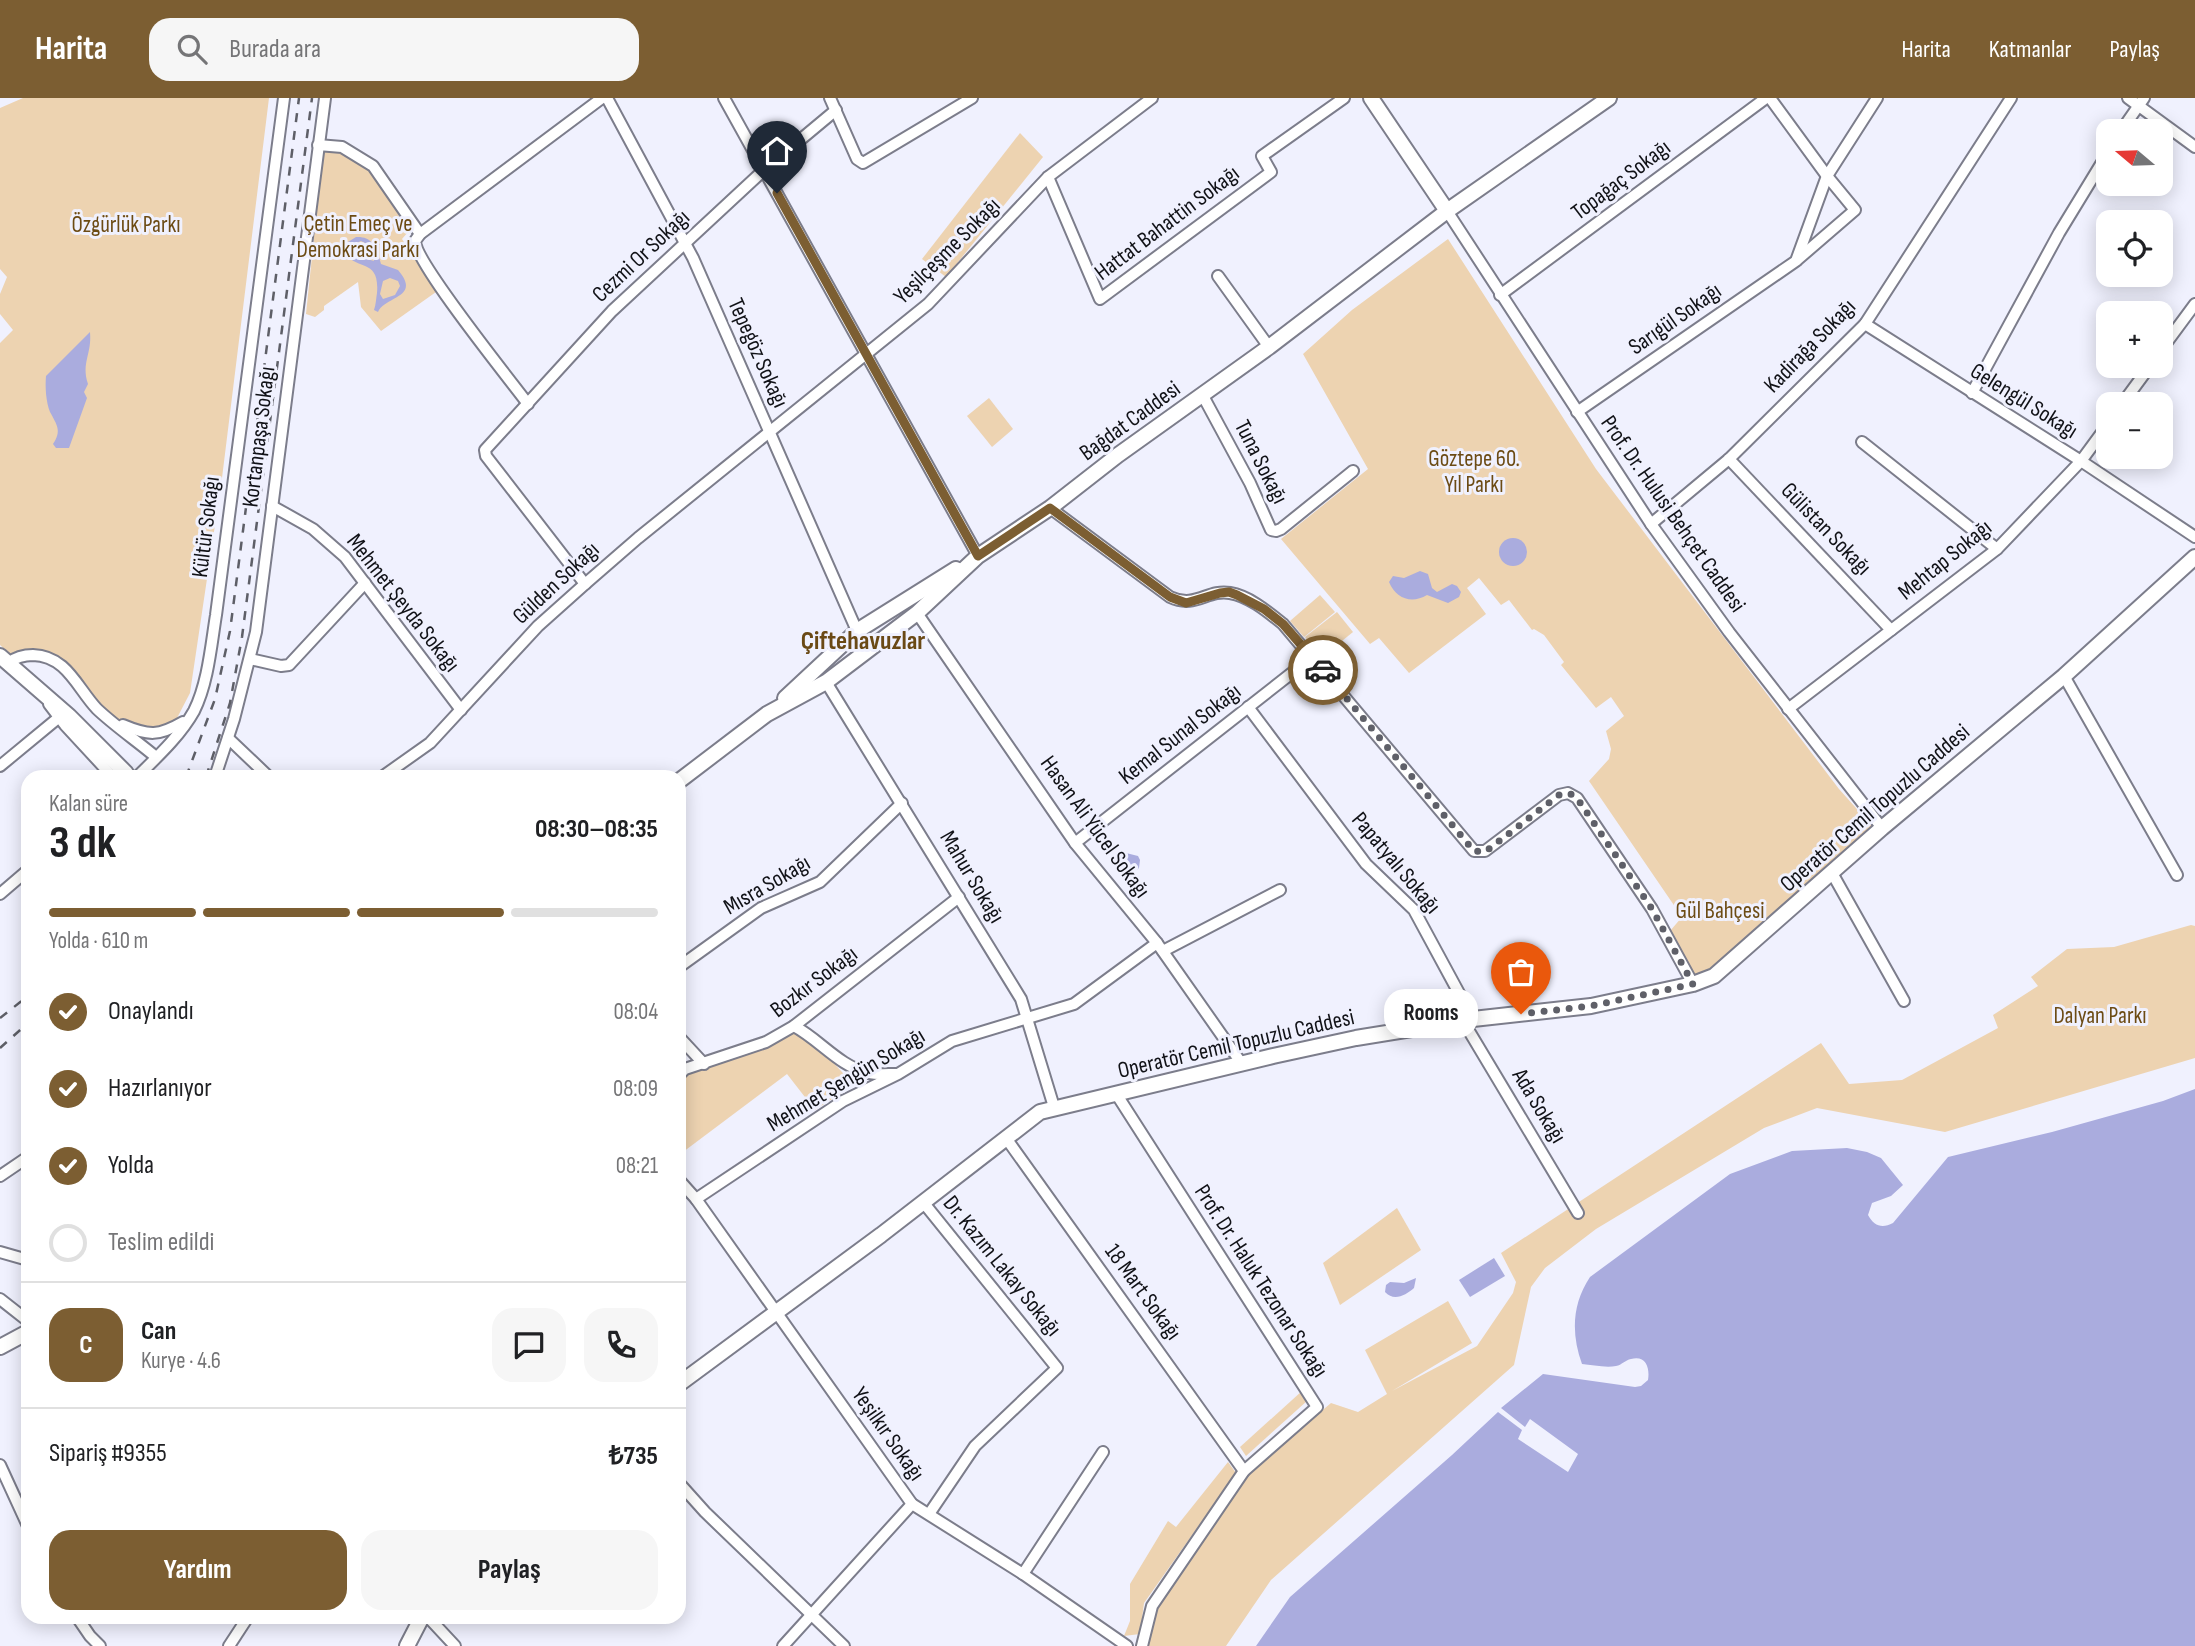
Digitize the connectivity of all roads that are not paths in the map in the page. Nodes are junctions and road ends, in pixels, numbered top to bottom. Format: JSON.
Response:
{"nodes":[{"id":1,"x":284,"y":98,"type":"edge"},
{"id":2,"x":325,"y":98,"type":"edge"},
{"id":3,"x":604,"y":98,"type":"edge"},
{"id":4,"x":724,"y":98,"type":"edge"},
{"id":5,"x":830,"y":98,"type":"edge"},
{"id":6,"x":972,"y":98,"type":"edge"},
{"id":7,"x":1152,"y":98,"type":"edge"},
{"id":8,"x":1344,"y":98,"type":"edge"},
{"id":9,"x":1371,"y":98,"type":"edge"},
{"id":10,"x":1609,"y":98,"type":"edge"},
{"id":11,"x":1768,"y":98,"type":"edge"},
{"id":12,"x":1877,"y":98,"type":"edge"},
{"id":13,"x":2011,"y":98,"type":"edge"},
{"id":14,"x":2136,"y":101,"type":"edge"},
{"id":15,"x":951,"y":103,"type":"edge"},
{"id":16,"x":836,"y":110,"type":"junction"},
{"id":17,"x":2127,"y":119,"type":"edge"},
{"id":18,"x":318,"y":145,"type":"junction"},
{"id":19,"x":2195,"y":147,"type":"edge"},
{"id":20,"x":764,"y":170,"type":"junction"},
{"id":21,"x":2096,"y":172,"type":"edge"},
{"id":22,"x":1827,"y":176,"type":"junction"},
{"id":23,"x":1048,"y":177,"type":"junction"},
{"id":24,"x":1447,"y":211,"type":"junction"},
{"id":25,"x":420,"y":234,"type":"junction"},
{"id":26,"x":686,"y":242,"type":"junction"},
{"id":27,"x":1796,"y":261,"type":"junction"},
{"id":28,"x":1219,"y":276,"type":"dead end"},
{"id":29,"x":1500,"y":295,"type":"junction"},
{"id":30,"x":2195,"y":304,"type":"edge"},
{"id":31,"x":1865,"y":324,"type":"junction"},
{"id":32,"x":2173,"y":334,"type":"edge"},
{"id":33,"x":1269,"y":347,"type":"junction"},
{"id":34,"x":866,"y":353,"type":"junction"},
{"id":35,"x":1972,"y":393,"type":"junction"},
{"id":36,"x":1203,"y":396,"type":"junction"},
{"id":37,"x":528,"y":404,"type":"junction"},
{"id":38,"x":1577,"y":412,"type":"junction"},
{"id":39,"x":770,"y":432,"type":"junction"},
{"id":40,"x":2096,"y":441,"type":"edge"},
{"id":41,"x":1862,"y":442,"type":"dead end"},
{"id":42,"x":1729,"y":458,"type":"junction"},
{"id":43,"x":2081,"y":461,"type":"junction"},
{"id":44,"x":1353,"y":471,"type":"dead end"},
{"id":45,"x":272,"y":506,"type":"junction"},
{"id":46,"x":1050,"y":508,"type":"junction"},
{"id":47,"x":1651,"y":524,"type":"junction"},
{"id":48,"x":2195,"y":537,"type":"edge"},
{"id":49,"x":1997,"y":549,"type":"junction"},
{"id":50,"x":978,"y":556,"type":"junction"},
{"id":51,"x":2195,"y":557,"type":"edge"},
{"id":52,"x":365,"y":583,"type":"junction"},
{"id":53,"x":585,"y":584,"type":"junction"},
{"id":54,"x":917,"y":613,"type":"junction"},
{"id":55,"x":1891,"y":630,"type":"junction"},
{"id":56,"x":857,"y":631,"type":"junction"},
{"id":57,"x":1311,"y":658,"type":"junction"},
{"id":58,"x":4,"y":659,"type":"edge"},
{"id":59,"x":250,"y":659,"type":"junction"},
{"id":60,"x":2064,"y":677,"type":"junction"},
{"id":61,"x":826,"y":682,"type":"junction"},
{"id":62,"x":1248,"y":707,"type":"junction"},
{"id":63,"x":1788,"y":709,"type":"junction"},
{"id":64,"x":461,"y":710,"type":"junction"},
{"id":65,"x":767,"y":714,"type":"junction"},
{"id":66,"x":62,"y":715,"type":"junction"},
{"id":67,"x":191,"y":715,"type":"junction"},
{"id":68,"x":111,"y":720,"type":"junction"},
{"id":69,"x":155,"y":734,"type":"junction"},
{"id":70,"x":228,"y":738,"type":"junction"},
{"id":71,"x":159,"y":754,"type":"junction"},
{"id":72,"x":0,"y":766,"type":"edge"},
{"id":73,"x":119,"y":770,"type":"edge"},
{"id":74,"x":134,"y":770,"type":"edge"},
{"id":75,"x":217,"y":770,"type":"edge"},
{"id":76,"x":262,"y":770,"type":"edge"},
{"id":77,"x":392,"y":770,"type":"edge"},
{"id":78,"x":686,"y":776,"type":"edge"},
{"id":79,"x":902,"y":803,"type":"junction"},
{"id":80,"x":1882,"y":828,"type":"junction"},
{"id":81,"x":1075,"y":843,"type":"junction"},
{"id":82,"x":1832,"y":873,"type":"junction"},
{"id":83,"x":2177,"y":875,"type":"dead end"},
{"id":84,"x":21,"y":876,"type":"edge"},
{"id":85,"x":1280,"y":890,"type":"dead end"},
{"id":86,"x":0,"y":894,"type":"edge"},
{"id":87,"x":959,"y":897,"type":"junction"},
{"id":88,"x":1160,"y":947,"type":"junction"},
{"id":89,"x":686,"y":962,"type":"edge"},
{"id":90,"x":1693,"y":984,"type":"junction"},
{"id":91,"x":1904,"y":1001,"type":"dead end"},
{"id":92,"x":1028,"y":1018,"type":"junction"},
{"id":93,"x":1468,"y":1020,"type":"junction"},
{"id":94,"x":794,"y":1026,"type":"junction"},
{"id":95,"x":686,"y":1045,"type":"edge"},
{"id":96,"x":1242,"y":1063,"type":"junction"},
{"id":97,"x":704,"y":1064,"type":"junction"},
{"id":98,"x":686,"y":1069,"type":"edge"},
{"id":99,"x":898,"y":1074,"type":"junction"},
{"id":100,"x":1117,"y":1095,"type":"junction"},
{"id":101,"x":1054,"y":1107,"type":"junction"},
{"id":102,"x":1006,"y":1138,"type":"junction"},
{"id":103,"x":21,"y":1162,"type":"edge"},
{"id":104,"x":0,"y":1176,"type":"edge"},
{"id":105,"x":686,"y":1188,"type":"edge"},
{"id":106,"x":696,"y":1199,"type":"junction"},
{"id":107,"x":923,"y":1202,"type":"junction"},
{"id":108,"x":1578,"y":1213,"type":"dead end"},
{"id":109,"x":0,"y":1252,"type":"edge"},
{"id":110,"x":21,"y":1258,"type":"edge"},
{"id":111,"x":0,"y":1299,"type":"edge"},
{"id":112,"x":0,"y":1304,"type":"edge"},
{"id":113,"x":776,"y":1311,"type":"junction"},
{"id":114,"x":21,"y":1316,"type":"edge"},
{"id":115,"x":21,"y":1323,"type":"edge"},
{"id":116,"x":21,"y":1334,"type":"edge"},
{"id":117,"x":0,"y":1347,"type":"edge"},
{"id":118,"x":686,"y":1379,"type":"edge"},
{"id":119,"x":1103,"y":1452,"type":"dead end"},
{"id":120,"x":0,"y":1465,"type":"edge"},
{"id":121,"x":1244,"y":1471,"type":"junction"},
{"id":122,"x":686,"y":1491,"type":"edge"},
{"id":123,"x":912,"y":1504,"type":"junction"},
{"id":124,"x":21,"y":1511,"type":"edge"},
{"id":125,"x":929,"y":1514,"type":"junction"},
{"id":126,"x":1023,"y":1574,"type":"junction"},
{"id":127,"x":810,"y":1615,"type":"junction"},
{"id":128,"x":80,"y":1624,"type":"edge"},
{"id":129,"x":243,"y":1624,"type":"edge"},
{"id":130,"x":418,"y":1624,"type":"edge"},
{"id":131,"x":435,"y":1624,"type":"edge"},
{"id":132,"x":88,"y":1641,"type":"edge"},
{"id":133,"x":100,"y":1646,"type":"edge"},
{"id":134,"x":229,"y":1646,"type":"edge"},
{"id":135,"x":407,"y":1646,"type":"edge"},
{"id":136,"x":455,"y":1646,"type":"edge"},
{"id":137,"x":783,"y":1646,"type":"edge"},
{"id":138,"x":844,"y":1646,"type":"edge"},
{"id":139,"x":1125,"y":1646,"type":"edge"},
{"id":140,"x":1142,"y":1646,"type":"edge"}],
"edges":[{"from":1,"to":67,"type":"street","name":"Kültür Sokağı"},
{"from":2,"to":18,"type":"street","name":"Kortanpaşa Sokağı"},
{"from":3,"to":25,"type":"street"},
{"from":3,"to":26,"type":"street","name":"Tepegöz Sokağı"},
{"from":4,"to":20,"type":"street"},
{"from":5,"to":16,"type":"street"},
{"from":6,"to":15,"type":"street"},
{"from":7,"to":23,"type":"street","name":"Yeşilçeşme Sokağı"},
{"from":8,"to":23,"type":"street","name":"Hattat Bahattin Sokağı"},
{"from":9,"to":24,"type":"main road"},
{"from":10,"to":24,"type":"main road","name":"Bağdat Caddesi"},
{"from":11,"to":22,"type":"street"},
{"from":11,"to":29,"type":"street","name":"Topağaç Sokağı"},
{"from":12,"to":22,"type":"street"},
{"from":13,"to":31,"type":"street","name":"Kadirağa Sokağı"},
{"from":14,"to":17,"type":"street"},
{"from":14,"to":19,"type":"street"},
{"from":15,"to":16,"type":"street"},
{"from":16,"to":20,"type":"street","name":"Cezmi Or Sokağı"},
{"from":18,"to":25,"type":"street"},
{"from":18,"to":45,"type":"street","name":"Kortanpaşa Sokağı"},
{"from":20,"to":26,"type":"street","name":"Cezmi Or Sokağı"},
{"from":20,"to":34,"type":"street"},
{"from":21,"to":35,"type":"street"},
{"from":22,"to":27,"type":"street"},
{"from":22,"to":27,"type":"street","name":"Sarıgül Sokağı"},
{"from":23,"to":34,"type":"street","name":"Yeşilçeşme Sokağı"},
{"from":24,"to":29,"type":"street","name":"Prof. Dr. Hulusi Behçet Caddesi"},
{"from":24,"to":33,"type":"main road","name":"Bağdat Caddesi"},
{"from":25,"to":37,"type":"street"},
{"from":26,"to":37,"type":"street","name":"Cezmi Or Sokağı"},
{"from":26,"to":39,"type":"street","name":"Tepegöz Sokağı"},
{"from":27,"to":38,"type":"street","name":"Sarıgül Sokağı"},
{"from":28,"to":33,"type":"street"},
{"from":29,"to":38,"type":"street","name":"Prof. Dr. Hulusi Behçet Caddesi"},
{"from":30,"to":32,"type":"street"},
{"from":31,"to":35,"type":"street","name":"Gelengül Sokağı"},
{"from":31,"to":42,"type":"street","name":"Kadirağa Sokağı"},
{"from":33,"to":36,"type":"main road","name":"Bağdat Caddesi"},
{"from":34,"to":39,"type":"street","name":"Yeşilçeşme Sokağı"},
{"from":34,"to":50,"type":"street"},
{"from":35,"to":43,"type":"street","name":"Gelengül Sokağı"},
{"from":36,"to":44,"type":"street","name":"Tuna Sokağı"},
{"from":36,"to":46,"type":"main road","name":"Bağdat Caddesi"},
{"from":37,"to":53,"type":"street","name":"Cezmi Or Sokağı"},
{"from":38,"to":47,"type":"street","name":"Prof. Dr. Hulusi Behçet Caddesi"},
{"from":39,"to":53,"type":"street","name":"Gülden Sokağı"},
{"from":39,"to":56,"type":"street","name":"Tepegöz Sokağı"},
{"from":40,"to":43,"type":"street","name":"Mehtap Sokağı"},
{"from":41,"to":49,"type":"street"},
{"from":42,"to":47,"type":"street","name":"Kadirağa Sokağı"},
{"from":42,"to":55,"type":"street","name":"Gülistan Sokağı"},
{"from":43,"to":48,"type":"street","name":"Gelengül Sokağı"},
{"from":43,"to":49,"type":"street","name":"Mehtap Sokağı"},
{"from":45,"to":52,"type":"street","name":"Mehmet Şeyda Sokağı"},
{"from":45,"to":59,"type":"street","name":"Kortanpaşa Sokağı"},
{"from":46,"to":50,"type":"main road","name":"Bağdat Caddesi"},
{"from":46,"to":57,"type":"street"},
{"from":47,"to":63,"type":"street","name":"Prof. Dr. Hulusi Behçet Caddesi"},
{"from":49,"to":55,"type":"street","name":"Mehtap Sokağı"},
{"from":50,"to":54,"type":"main road","name":"Bağdat Caddesi"},
{"from":50,"to":56,"type":"main road"},
{"from":51,"to":60,"type":"main road","name":"Operatör Cemil Topuzlu Caddesi"},
{"from":52,"to":59,"type":"street"},
{"from":52,"to":64,"type":"street","name":"Mehmet Şeyda Sokağı"},
{"from":53,"to":64,"type":"street","name":"Gülden Sokağı"},
{"from":54,"to":61,"type":"main road","name":"Bağdat Caddesi"},
{"from":54,"to":81,"type":"street","name":"Hasan Ali Yücel Sokağı"},
{"from":55,"to":63,"type":"street","name":"Mehtap Sokağı"},
{"from":56,"to":65,"type":"main road"},
{"from":57,"to":62,"type":"street","name":"Kemal Sunal Sokağı"},
{"from":57,"to":90,"type":"street"},
{"from":58,"to":66,"type":"main road"},
{"from":58,"to":68,"type":"street"},
{"from":59,"to":70,"type":"street","name":"Kortanpaşa Sokağı"},
{"from":60,"to":80,"type":"main road","name":"Operatör Cemil Topuzlu Caddesi"},
{"from":60,"to":83,"type":"street"},
{"from":61,"to":65,"type":"main road","name":"Bağdat Caddesi"},
{"from":61,"to":79,"type":"street","name":"Mahur Sokağı"},
{"from":62,"to":81,"type":"street","name":"Kemal Sunal Sokağı"},
{"from":62,"to":93,"type":"street","name":"Papatyalı Sokağı"},
{"from":63,"to":80,"type":"street","name":"Prof. Dr. Hulusi Behçet Caddesi"},
{"from":64,"to":77,"type":"street","name":"Gülden Sokağı"},
{"from":65,"to":78,"type":"main road","name":"Bağdat Caddesi"},
{"from":66,"to":72,"type":"street"},
{"from":66,"to":73,"type":"main road"},
{"from":67,"to":69,"type":"street"},
{"from":67,"to":71,"type":"street","name":"Kültür Sokağı"},
{"from":68,"to":69,"type":"street"},
{"from":68,"to":71,"type":"street"},
{"from":69,"to":71,"type":"street"},
{"from":70,"to":75,"type":"street","name":"Kortanpaşa Sokağı"},
{"from":70,"to":76,"type":"street"},
{"from":71,"to":74,"type":"street","name":"Kültür Sokağı"},
{"from":79,"to":87,"type":"street","name":"Mahur Sokağı"},
{"from":79,"to":89,"type":"street","name":"Mısra Sokağı"},
{"from":80,"to":82,"type":"main road","name":"Operatör Cemil Topuzlu Caddesi"},
{"from":81,"to":88,"type":"street","name":"Hasan Ali Yücel Sokağı"},
{"from":82,"to":90,"type":"main road","name":"Operatör Cemil Topuzlu Caddesi"},
{"from":82,"to":91,"type":"street"},
{"from":84,"to":86,"type":"street"},
{"from":85,"to":88,"type":"street","name":"Mehmet Şengün Sokağı"},
{"from":87,"to":92,"type":"street","name":"Mahur Sokağı"},
{"from":87,"to":94,"type":"street","name":"Bozkır Sokağı"},
{"from":88,"to":92,"type":"street","name":"Mehmet Şengün Sokağı"},
{"from":88,"to":96,"type":"street","name":"Hasan Ali Yücel Sokağı"},
{"from":90,"to":93,"type":"main road","name":"Operatör Cemil Topuzlu Caddesi"},
{"from":92,"to":99,"type":"street","name":"Mehmet Şengün Sokağı"},
{"from":92,"to":101,"type":"street","name":"Mahur Sokağı"},
{"from":93,"to":96,"type":"main road","name":"Operatör Cemil Topuzlu Caddesi"},
{"from":93,"to":108,"type":"street","name":"Ada Sokağı"},
{"from":94,"to":97,"type":"street","name":"Bozkır Sokağı"},
{"from":94,"to":99,"type":"street"},
{"from":95,"to":97,"type":"street"},
{"from":96,"to":100,"type":"main road","name":"Operatör Cemil Topuzlu Caddesi"},
{"from":97,"to":98,"type":"street","name":"Bozkır Sokağı"},
{"from":99,"to":106,"type":"street","name":"Mehmet Şengün Sokağı"},
{"from":100,"to":101,"type":"main road","name":"Operatör Cemil Topuzlu Caddesi"},
{"from":100,"to":121,"type":"street","name":"Prof. Dr. Haluk Tezonar Sokağı"},
{"from":101,"to":102,"type":"main road","name":"Operatör Cemil Topuzlu Caddesi"},
{"from":102,"to":107,"type":"main road","name":"Operatör Cemil Topuzlu Caddesi"},
{"from":102,"to":121,"type":"street","name":"18 Mart Sokağı"},
{"from":103,"to":104,"type":"street"},
{"from":105,"to":106,"type":"street","name":"Yeşilkır Sokağı"},
{"from":106,"to":113,"type":"street","name":"Yeşilkır Sokağı"},
{"from":107,"to":113,"type":"main road","name":"Operatör Cemil Topuzlu Caddesi"},
{"from":107,"to":125,"type":"street","name":"Dr. Kazım Lakay Sokağı"},
{"from":109,"to":110,"type":"street"},
{"from":111,"to":114,"type":"street"},
{"from":112,"to":115,"type":"street"},
{"from":113,"to":118,"type":"main road","name":"Operatör Cemil Topuzlu Caddesi"},
{"from":113,"to":123,"type":"street","name":"Yeşilkır Sokağı"},
{"from":116,"to":117,"type":"main road"},
{"from":119,"to":126,"type":"street"},
{"from":120,"to":124,"type":"street"},
{"from":121,"to":140,"type":"street"},
{"from":122,"to":127,"type":"street"},
{"from":123,"to":125,"type":"street","name":"Yeşilkır Sokağı"},
{"from":123,"to":127,"type":"street"},
{"from":125,"to":126,"type":"street","name":"Yeşilkır Sokağı"},
{"from":126,"to":139,"type":"street","name":"Yeşilkır Sokağı"},
{"from":127,"to":137,"type":"street"},
{"from":127,"to":138,"type":"street"},
{"from":128,"to":132,"type":"street"},
{"from":129,"to":134,"type":"street"},
{"from":130,"to":135,"type":"main road"},
{"from":131,"to":136,"type":"street"},
{"from":132,"to":133,"type":"street"}]}
